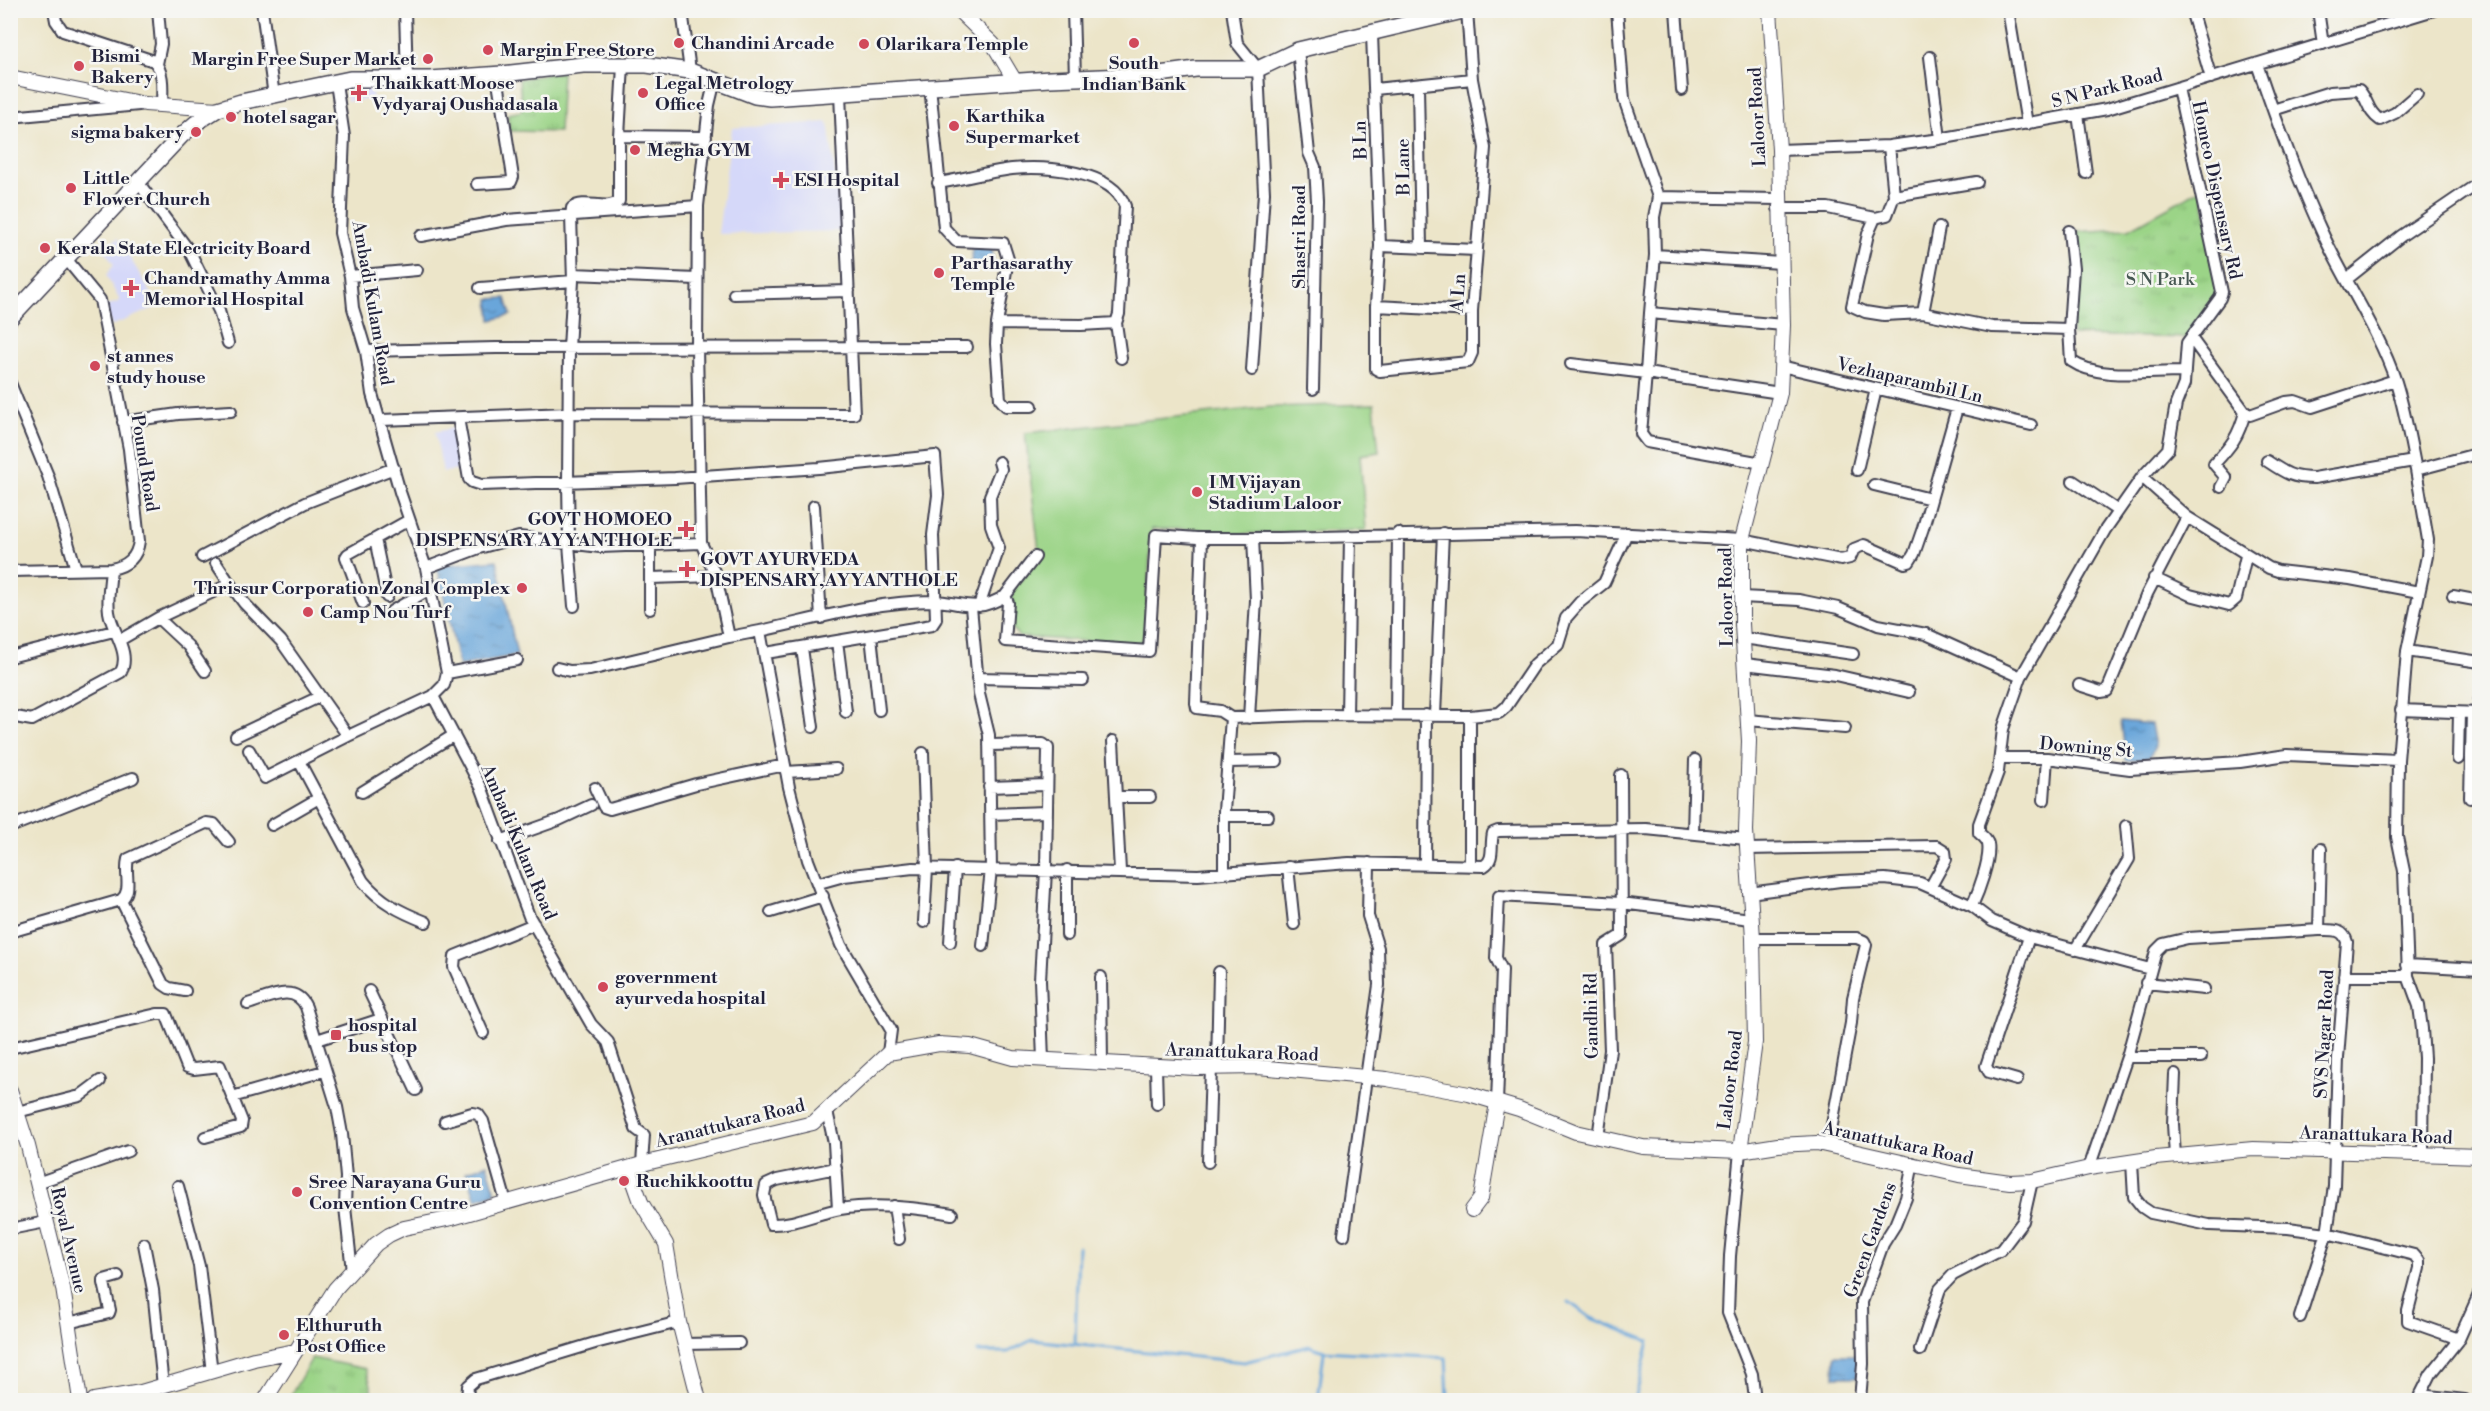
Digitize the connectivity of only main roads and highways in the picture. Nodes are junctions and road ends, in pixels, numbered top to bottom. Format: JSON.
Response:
{"nodes":[{"id":1,"x":958,"y":10,"type":"edge"},
{"id":2,"x":1467,"y":10,"type":"edge"},
{"id":3,"x":1770,"y":10,"type":"edge"},
{"id":4,"x":10,"y":77,"type":"edge"},
{"id":5,"x":1015,"y":81,"type":"junction"},
{"id":6,"x":218,"y":109,"type":"junction"},
{"id":7,"x":11,"y":316,"type":"edge"},
{"id":8,"x":11,"y":1094,"type":"edge"},
{"id":9,"x":1497,"y":1103,"type":"junction"},
{"id":10,"x":1740,"y":1151,"type":"junction"},
{"id":11,"x":2480,"y":1156,"type":"edge"},
{"id":12,"x":636,"y":1166,"type":"junction"},
{"id":13,"x":1472,"y":1210,"type":"dead end"},
{"id":14,"x":295,"y":1351,"type":"junction"},
{"id":15,"x":142,"y":1396,"type":"edge"},
{"id":16,"x":80,"y":1401,"type":"edge"},
{"id":17,"x":94,"y":1401,"type":"edge"},
{"id":18,"x":265,"y":1401,"type":"edge"},
{"id":19,"x":699,"y":1401,"type":"edge"}],
"edges":[{"from":1,"to":5,"type":"main road"},
{"from":2,"to":5,"type":"main road"},
{"from":3,"to":10,"type":"main road","name":"Laloor Road"},
{"from":4,"to":6,"type":"main road"},
{"from":5,"to":6,"type":"main road"},
{"from":6,"to":7,"type":"main road"},
{"from":8,"to":16,"type":"main road","name":"Royal Avenue"},
{"from":9,"to":10,"type":"main road","name":"Aranattukara Road"},
{"from":9,"to":12,"type":"main road","name":"Aranattukara Road"},
{"from":9,"to":13,"type":"main road"},
{"from":10,"to":11,"type":"main road","name":"Aranattukara Road"},
{"from":12,"to":14,"type":"main road","name":"Aranattukara Road"},
{"from":12,"to":19,"type":"main road"},
{"from":14,"to":15,"type":"main road"},
{"from":14,"to":18,"type":"main road","name":"Aranattukara Road"},
{"from":15,"to":17,"type":"main road"}]}
